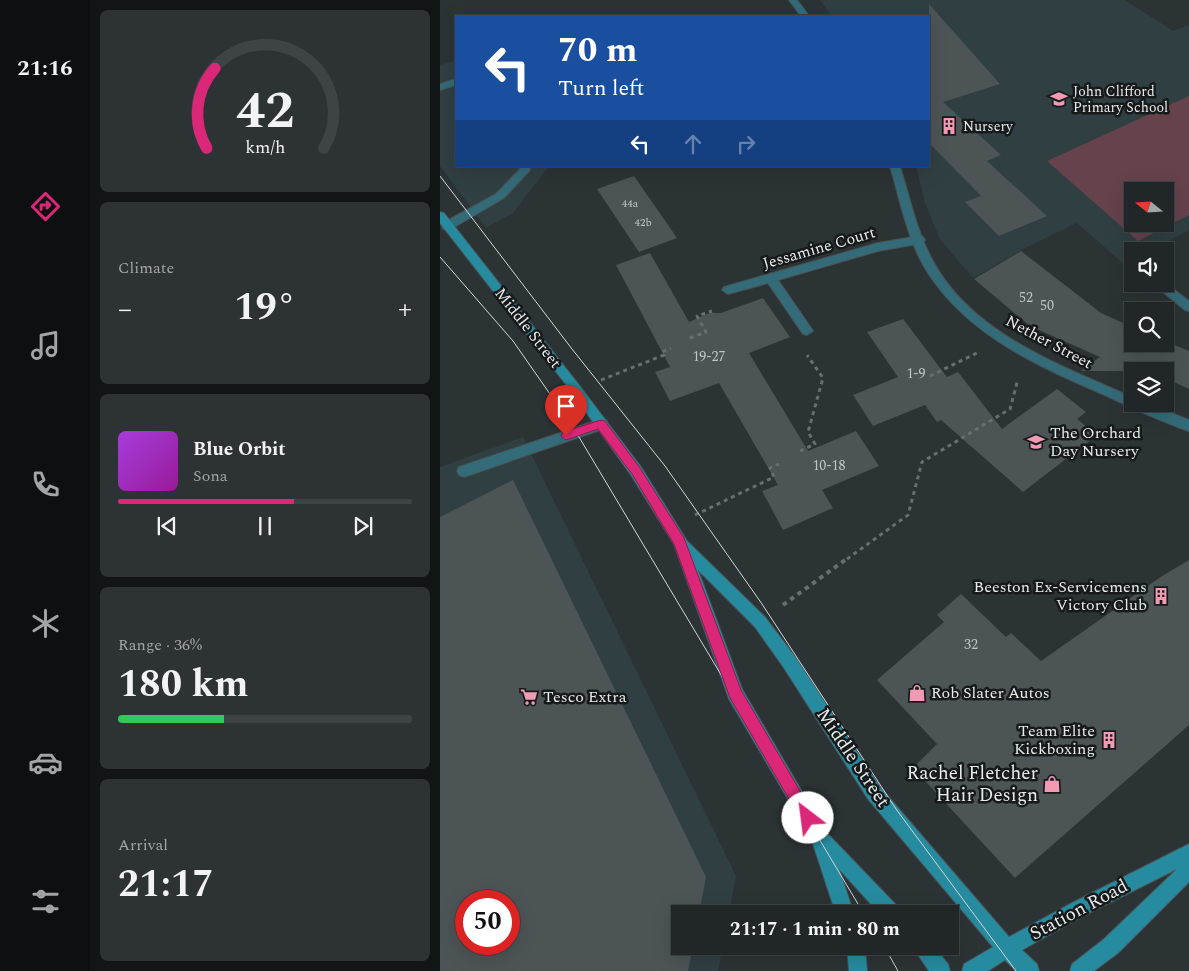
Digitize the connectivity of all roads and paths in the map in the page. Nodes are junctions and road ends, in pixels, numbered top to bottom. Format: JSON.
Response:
{"nodes":[{"id":1,"x":793,"y":0,"type":"edge"},
{"id":2,"x":804,"y":15,"type":"edge"},
{"id":3,"x":455,"y":82,"type":"edge"},
{"id":4,"x":440,"y":87,"type":"edge"},
{"id":5,"x":526,"y":167,"type":"edge"},
{"id":6,"x":895,"y":167,"type":"edge"},
{"id":7,"x":442,"y":223,"type":"edge"},
{"id":8,"x":919,"y":240,"type":"junction"},
{"id":9,"x":771,"y":278,"type":"junction"},
{"id":10,"x":728,"y":290,"type":"joint"},
{"id":11,"x":1169,"y":292,"type":"edge"},
{"id":12,"x":1189,"y":307,"type":"edge"},
{"id":13,"x":807,"y":332,"type":"joint"},
{"id":14,"x":690,"y":338,"type":"dead end"},
{"id":15,"x":998,"y":338,"type":"junction"},
{"id":16,"x":671,"y":348,"type":"dead end"},
{"id":17,"x":1024,"y":352,"type":"junction"},
{"id":18,"x":930,"y":376,"type":"dead end"},
{"id":19,"x":575,"y":388,"type":"junction"},
{"id":20,"x":1124,"y":398,"type":"edge"},
{"id":21,"x":1156,"y":412,"type":"edge"},
{"id":22,"x":601,"y":424,"type":"junction"},
{"id":23,"x":1189,"y":426,"type":"edge"},
{"id":24,"x":800,"y":451,"type":"dead end"},
{"id":25,"x":778,"y":464,"type":"dead end"},
{"id":26,"x":464,"y":470,"type":"dead end"},
{"id":27,"x":671,"y":527,"type":"junction"},
{"id":28,"x":680,"y":542,"type":"junction"},
{"id":29,"x":760,"y":622,"type":"junction"},
{"id":30,"x":818,"y":834,"type":"junction"},
{"id":31,"x":1189,"y":853,"type":"edge"},
{"id":32,"x":1189,"y":869,"type":"edge"},
{"id":33,"x":842,"y":905,"type":"edge"},
{"id":34,"x":885,"y":905,"type":"edge"},
{"id":35,"x":1006,"y":949,"type":"junction"},
{"id":36,"x":857,"y":955,"type":"edge"},
{"id":37,"x":928,"y":955,"type":"edge"},
{"id":38,"x":858,"y":971,"type":"edge"},
{"id":39,"x":941,"y":971,"type":"edge"},
{"id":40,"x":971,"y":971,"type":"edge"},
{"id":41,"x":1030,"y":971,"type":"edge"},
{"id":42,"x":1079,"y":971,"type":"edge"}],
"edges":[{"from":1,"to":2,"type":"street"},
{"from":3,"to":4,"type":"street"},
{"from":5,"to":7,"type":"street"},
{"from":6,"to":8,"type":"street","name":"Nether Street"},
{"from":7,"to":19,"type":"main road","name":"Middle Street"},
{"from":8,"to":9,"type":"street","name":"Jessamine Court"},
{"from":8,"to":15,"type":"street","name":"Nether Street"},
{"from":9,"to":10,"type":"street","name":"Jessamine Court"},
{"from":9,"to":13,"type":"street"},
{"from":10,"to":14,"type":"path"},
{"from":11,"to":12,"type":"street"},
{"from":13,"to":24,"type":"path"},
{"from":15,"to":17,"type":"street","name":"Nether Street"},
{"from":15,"to":18,"type":"path"},
{"from":16,"to":19,"type":"path"},
{"from":17,"to":20,"type":"street","name":"Nether Street"},
{"from":17,"to":29,"type":"path"},
{"from":19,"to":22,"type":"main road","name":"Middle Street"},
{"from":21,"to":23,"type":"street"},
{"from":22,"to":26,"type":"street"},
{"from":22,"to":27,"type":"main road","name":"Middle Street"},
{"from":25,"to":27,"type":"path"},
{"from":27,"to":28,"type":"main road","name":"Middle Street"},
{"from":28,"to":29,"type":"main road","name":"Middle Street"},
{"from":28,"to":30,"type":"main road","name":"Middle Street"},
{"from":29,"to":35,"type":"main road","name":"Middle Street"},
{"from":30,"to":33,"type":"main road","name":"Middle Street"},
{"from":30,"to":34,"type":"main road","name":"Middle Street"},
{"from":31,"to":35,"type":"main road","name":"Station Road"},
{"from":32,"to":42,"type":"main road","name":"Station Road"},
{"from":35,"to":40,"type":"main road","name":"Station Road"},
{"from":35,"to":41,"type":"main road","name":"Middle Street"},
{"from":36,"to":38,"type":"main road"},
{"from":37,"to":39,"type":"main road"}]}
